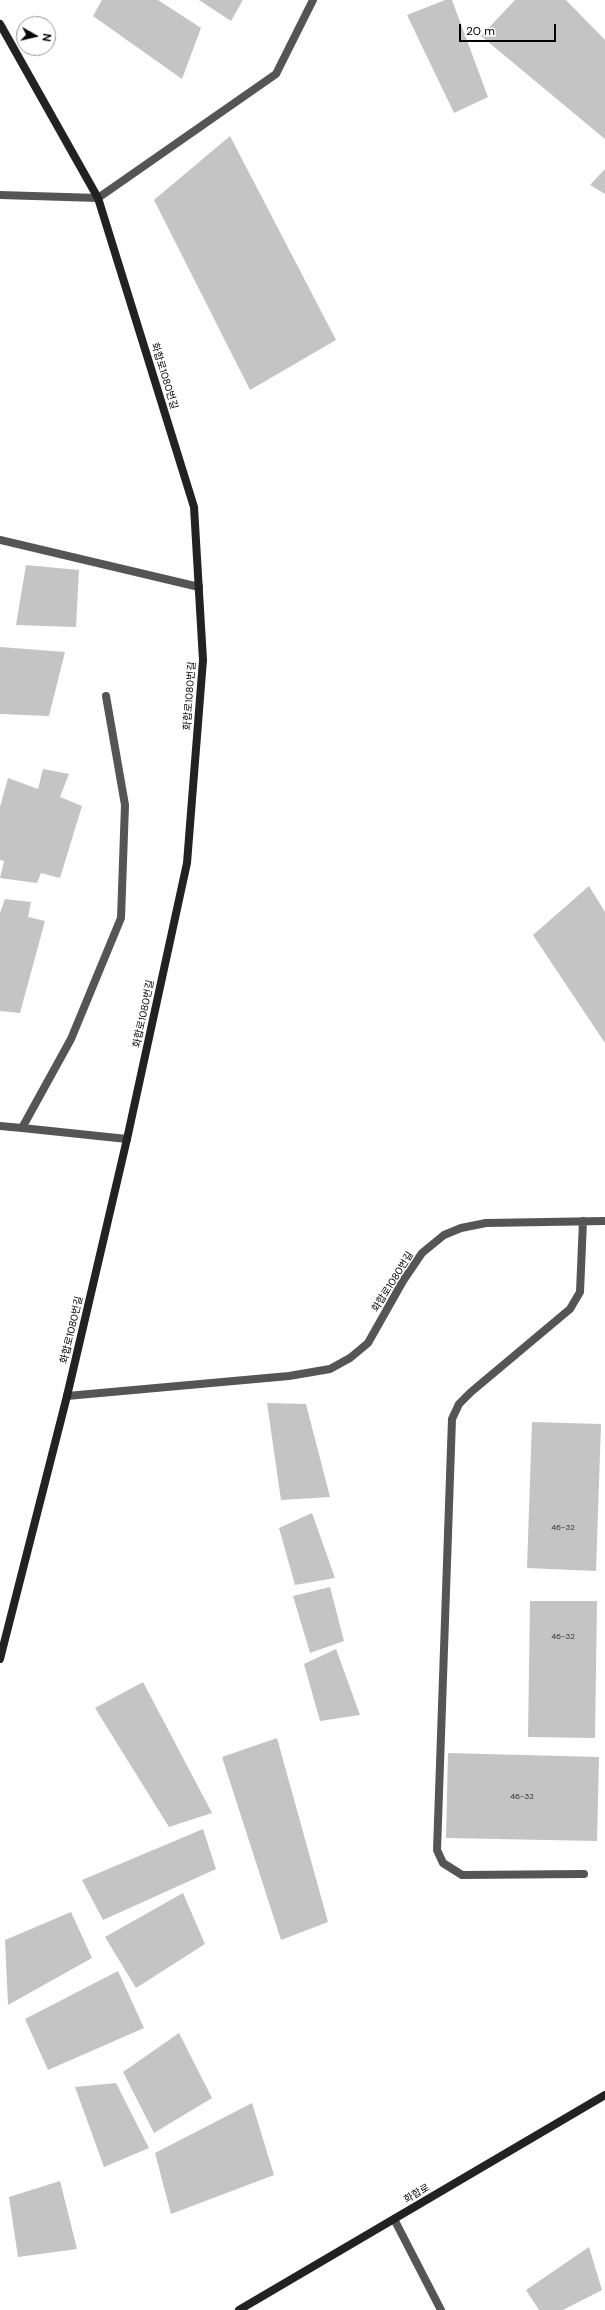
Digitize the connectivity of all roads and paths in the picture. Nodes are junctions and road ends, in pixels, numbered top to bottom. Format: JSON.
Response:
{"nodes":[{"id":1,"x":313,"y":0,"type":"edge"},
{"id":2,"x":0,"y":24,"type":"edge"},
{"id":3,"x":0,"y":195,"type":"edge"},
{"id":4,"x":98,"y":198,"type":"junction"},
{"id":5,"x":0,"y":540,"type":"edge"},
{"id":6,"x":199,"y":587,"type":"junction"},
{"id":7,"x":106,"y":696,"type":"dead end"},
{"id":8,"x":0,"y":1126,"type":"edge"},
{"id":9,"x":22,"y":1128,"type":"junction"},
{"id":10,"x":127,"y":1139,"type":"junction"},
{"id":11,"x":583,"y":1221,"type":"junction"},
{"id":12,"x":605,"y":1221,"type":"edge"},
{"id":13,"x":67,"y":1396,"type":"junction"},
{"id":14,"x":0,"y":1659,"type":"edge"},
{"id":15,"x":584,"y":1874,"type":"dead end"},
{"id":16,"x":605,"y":2095,"type":"edge"},
{"id":17,"x":394,"y":2219,"type":"junction"},
{"id":18,"x":239,"y":2310,"type":"edge"},
{"id":19,"x":441,"y":2310,"type":"edge"}],
"edges":[{"from":1,"to":4,"type":"lane"},
{"from":2,"to":4,"type":"street","name":"화합로1080번길"},
{"from":3,"to":4,"type":"lane"},
{"from":4,"to":6,"type":"street","name":"화합로1080번길"},
{"from":5,"to":6,"type":"lane"},
{"from":6,"to":10,"type":"street","name":"화합로1080번길"},
{"from":7,"to":9,"type":"lane"},
{"from":8,"to":9,"type":"lane"},
{"from":9,"to":10,"type":"lane"},
{"from":10,"to":13,"type":"street","name":"화합로1080번길"},
{"from":11,"to":12,"type":"lane","name":"화합로1080번길"},
{"from":11,"to":13,"type":"lane","name":"화합로1080번길"},
{"from":11,"to":15,"type":"lane"},
{"from":13,"to":14,"type":"street","name":"화합로1080번길"},
{"from":16,"to":17,"type":"street","name":"화합로"},
{"from":17,"to":18,"type":"street","name":"화합로"},
{"from":17,"to":19,"type":"lane"}]}
